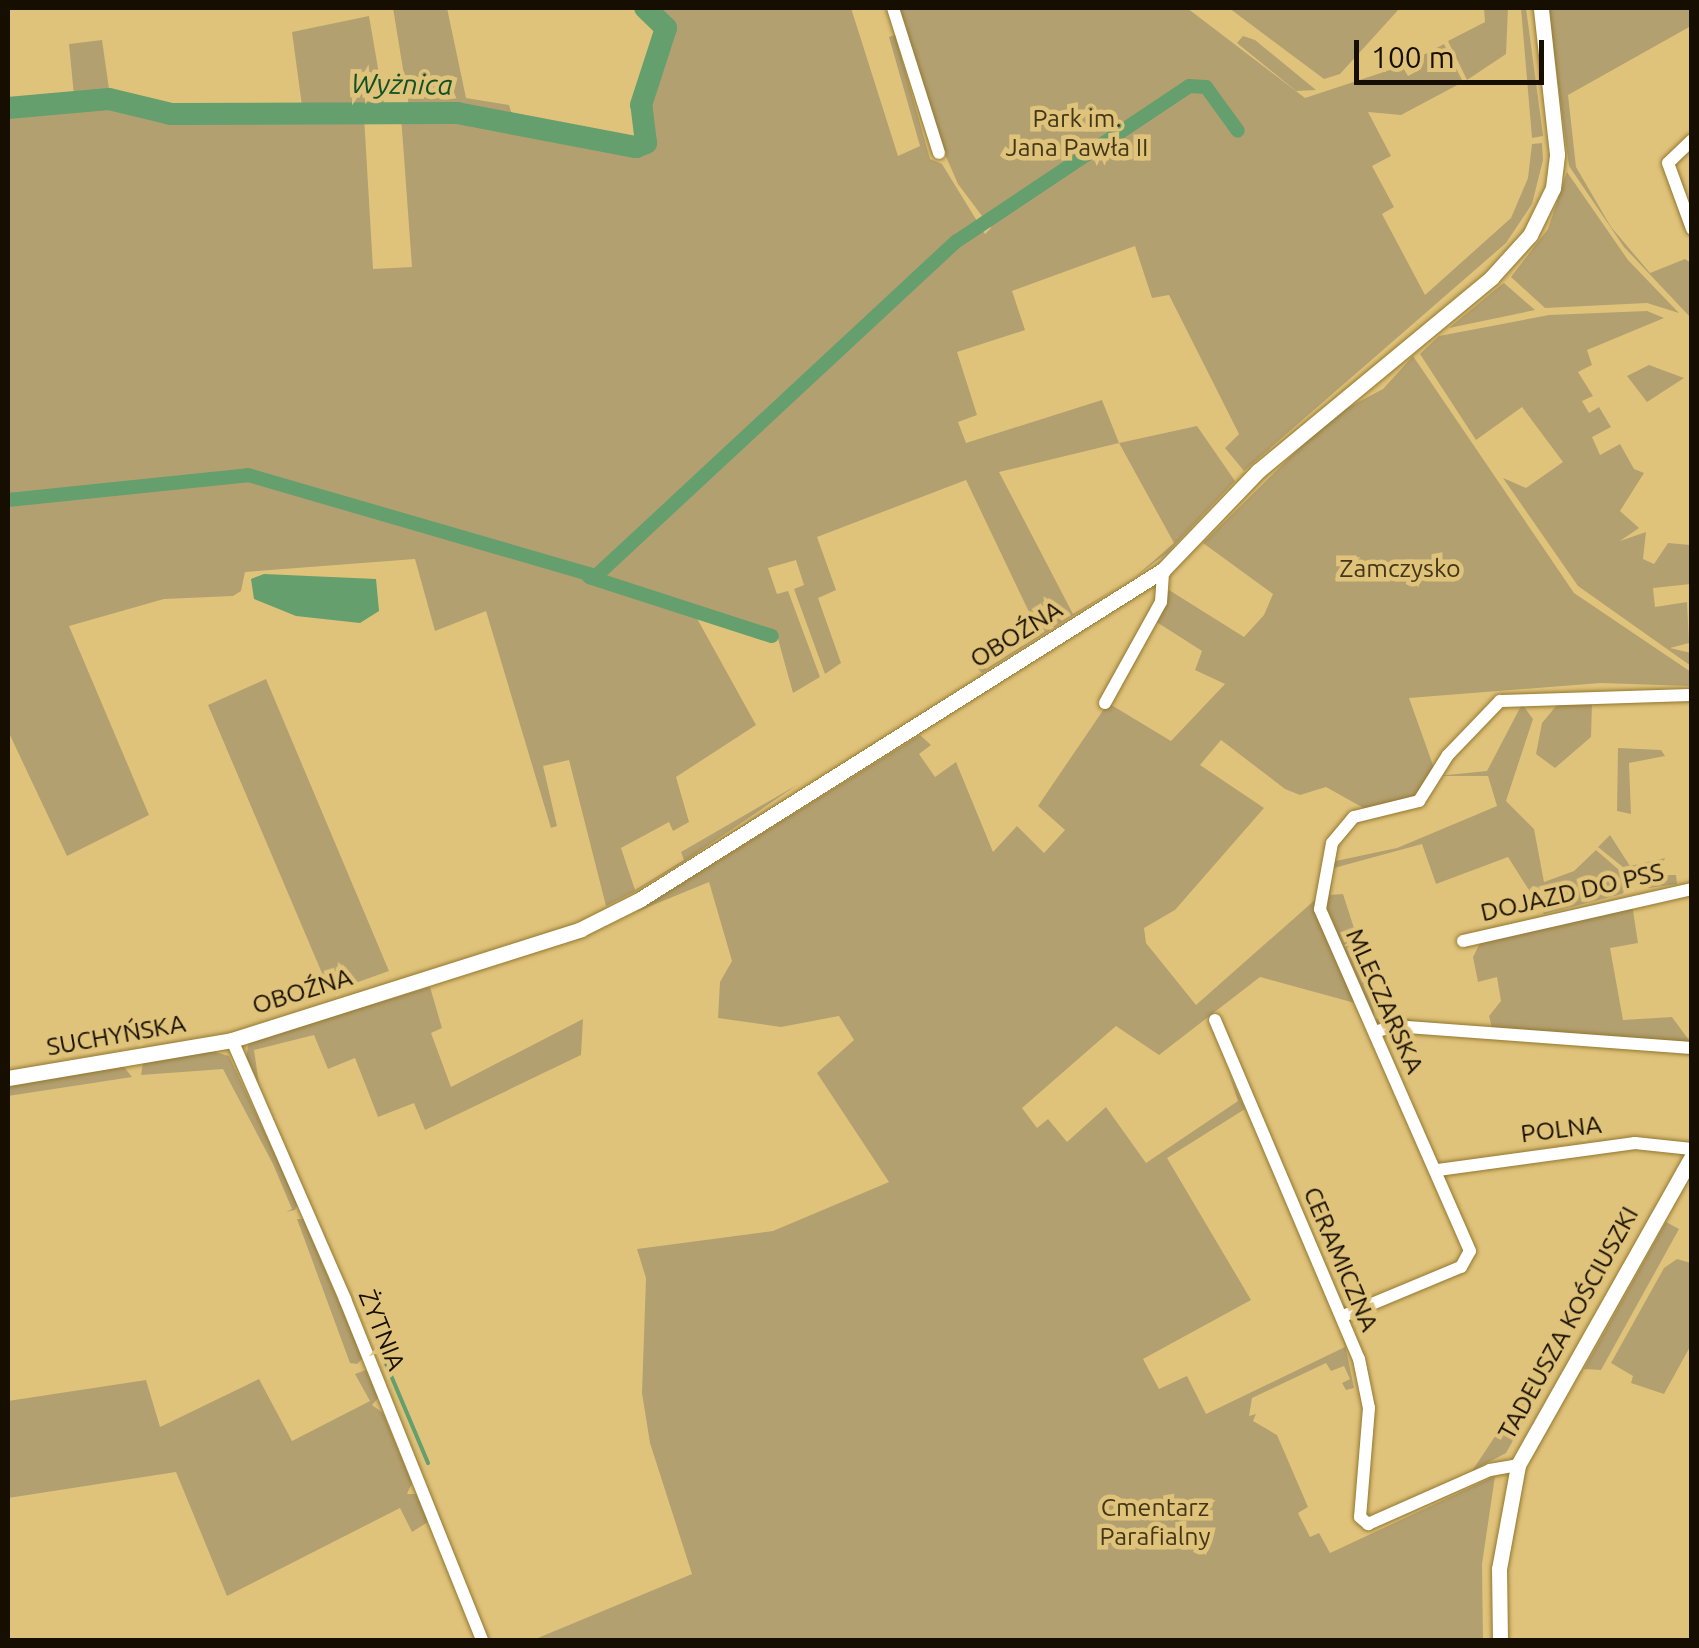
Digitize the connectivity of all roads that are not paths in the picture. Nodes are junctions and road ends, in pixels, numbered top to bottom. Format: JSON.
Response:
{"nodes":[{"id":1,"x":893,"y":8,"type":"edge"},
{"id":2,"x":1541,"y":8,"type":"edge"},
{"id":3,"x":1692,"y":140,"type":"edge"},
{"id":4,"x":940,"y":154,"type":"dead end"},
{"id":5,"x":1692,"y":229,"type":"edge"},
{"id":6,"x":1163,"y":570,"type":"junction"},
{"id":7,"x":1692,"y":695,"type":"edge"},
{"id":8,"x":1105,"y":703,"type":"dead end"},
{"id":9,"x":1692,"y":889,"type":"edge"},
{"id":10,"x":1463,"y":941,"type":"dead end"},
{"id":11,"x":1216,"y":1020,"type":"dead end"},
{"id":12,"x":1375,"y":1032,"type":"junction"},
{"id":13,"x":232,"y":1040,"type":"junction"},
{"id":14,"x":1692,"y":1048,"type":"edge"},
{"id":15,"x":8,"y":1078,"type":"edge"},
{"id":16,"x":1692,"y":1152,"type":"edge"},
{"id":17,"x":1438,"y":1170,"type":"junction"},
{"id":18,"x":1343,"y":1316,"type":"junction"},
{"id":19,"x":1518,"y":1465,"type":"junction"},
{"id":20,"x":482,"y":1640,"type":"edge"},
{"id":21,"x":1500,"y":1640,"type":"edge"}],
"edges":[{"from":1,"to":4,"type":"street"},
{"from":2,"to":6,"type":"street","name":"OBOŹNA"},
{"from":3,"to":5,"type":"street"},
{"from":6,"to":8,"type":"street"},
{"from":6,"to":13,"type":"street","name":"OBOŹNA"},
{"from":7,"to":12,"type":"street","name":"MLECZARSKA"},
{"from":9,"to":10,"type":"street","name":"DOJAZD DO PSS"},
{"from":11,"to":18,"type":"street","name":"CERAMICZNA"},
{"from":12,"to":14,"type":"street"},
{"from":12,"to":17,"type":"street","name":"MLECZARSKA"},
{"from":13,"to":15,"type":"street","name":"SUCHYŃSKA"},
{"from":13,"to":20,"type":"street","name":"ŻYTNIA"},
{"from":16,"to":17,"type":"street","name":"POLNA"},
{"from":16,"to":19,"type":"street","name":"TADEUSZA KOŚCIUSZKI"},
{"from":17,"to":18,"type":"street","name":"MLECZARSKA"},
{"from":18,"to":19,"type":"street","name":"CERAMICZNA"},
{"from":19,"to":21,"type":"street","name":"TADEUSZA KOŚCIUSZKI"}]}
